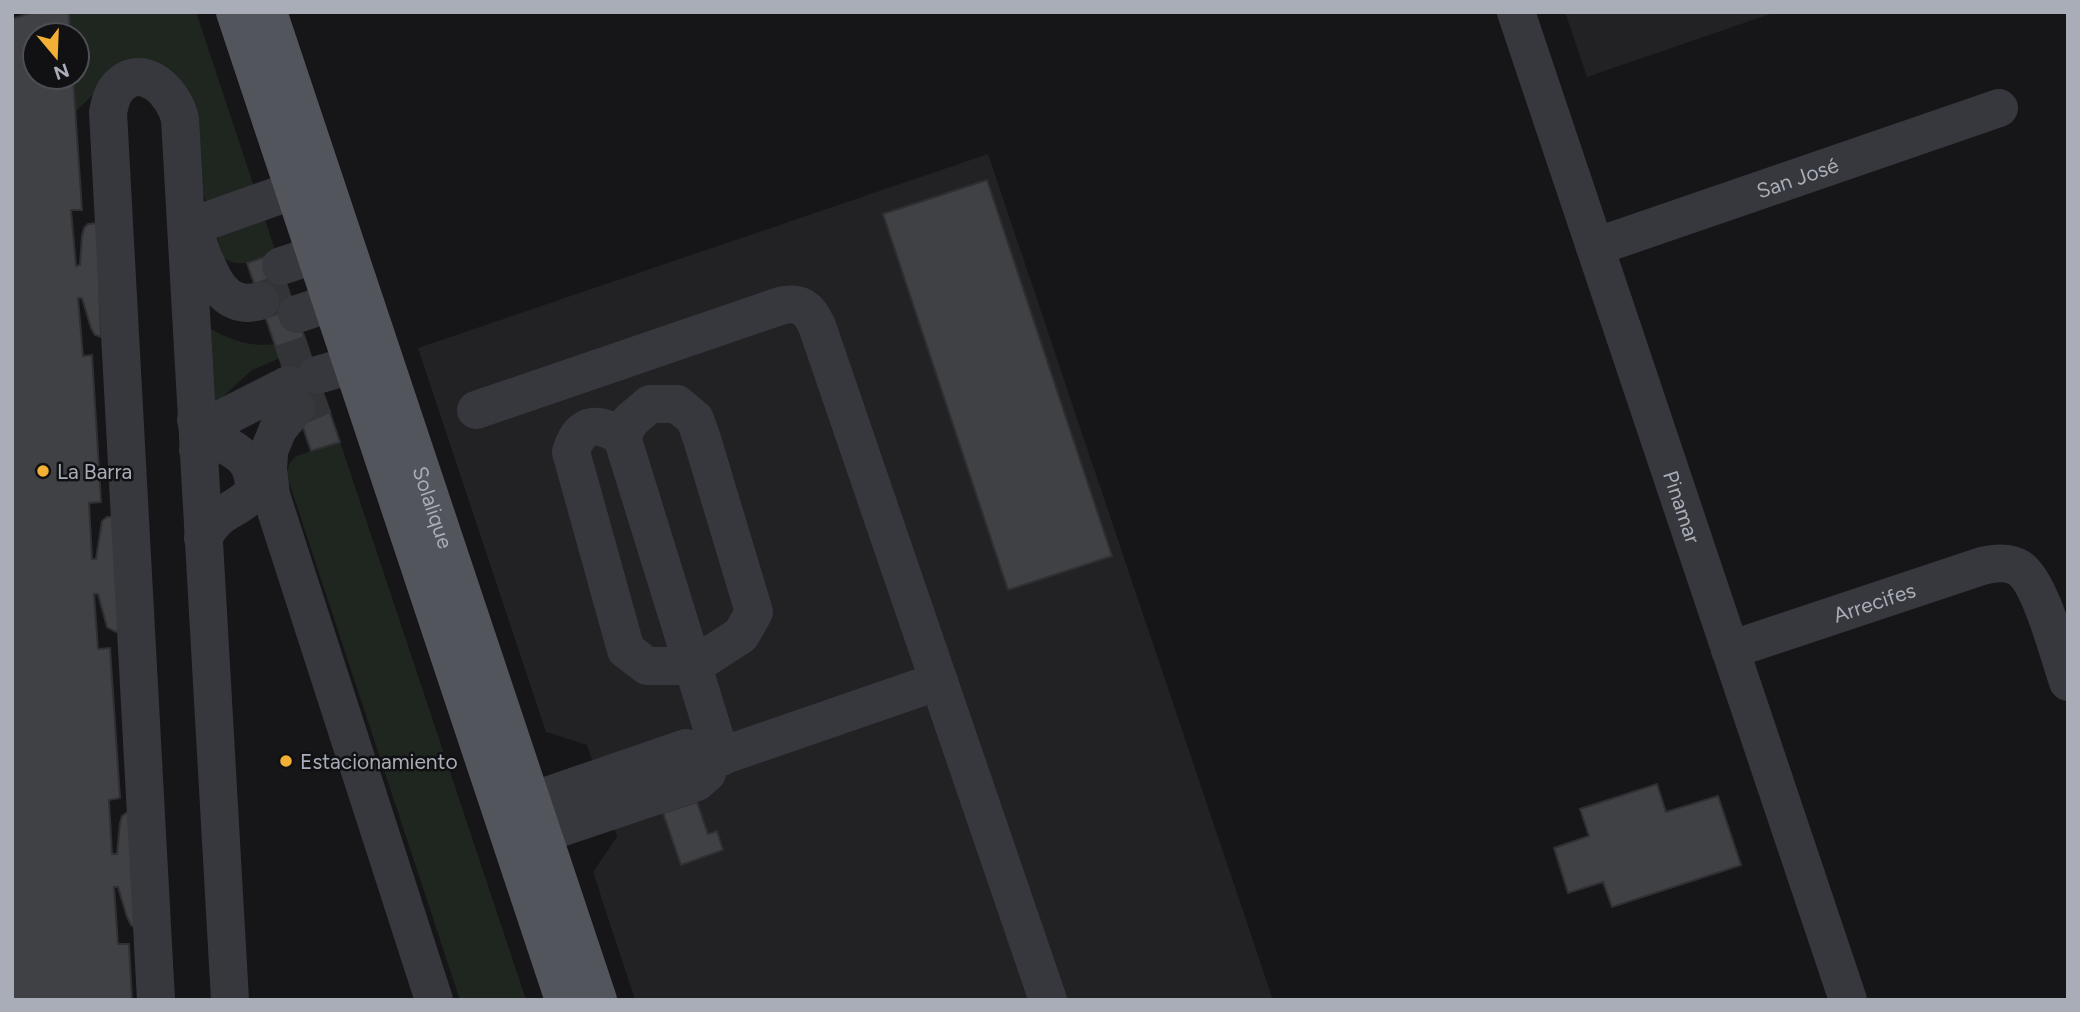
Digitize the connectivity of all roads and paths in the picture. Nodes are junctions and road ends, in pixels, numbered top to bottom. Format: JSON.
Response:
{"nodes":[{"id":1,"x":235,"y":12,"type":"edge"},
{"id":2,"x":268,"y":12,"type":"edge"},
{"id":3,"x":1516,"y":12,"type":"edge"},
{"id":4,"x":1999,"y":108,"type":"dead end"},
{"id":5,"x":294,"y":190,"type":"junction"},
{"id":6,"x":186,"y":211,"type":"junction"},
{"id":7,"x":1595,"y":247,"type":"junction"},
{"id":8,"x":291,"y":290,"type":"junction"},
{"id":9,"x":319,"y":375,"type":"junction"},
{"id":10,"x":476,"y":410,"type":"dead end"},
{"id":11,"x":206,"y":431,"type":"junction"},
{"id":12,"x":622,"y":437,"type":"junction"},
{"id":13,"x":270,"y":455,"type":"junction"},
{"id":14,"x":254,"y":491,"type":"junction"},
{"id":15,"x":203,"y":538,"type":"junction"},
{"id":16,"x":1730,"y":650,"type":"junction"},
{"id":17,"x":693,"y":666,"type":"junction"},
{"id":18,"x":939,"y":681,"type":"junction"},
{"id":19,"x":2068,"y":682,"type":"edge"},
{"id":20,"x":716,"y":758,"type":"junction"},
{"id":21,"x":527,"y":820,"type":"junction"},
{"id":22,"x":156,"y":1000,"type":"edge"},
{"id":23,"x":230,"y":1000,"type":"edge"},
{"id":24,"x":434,"y":1000,"type":"edge"},
{"id":25,"x":564,"y":1000,"type":"edge"},
{"id":26,"x":598,"y":1000,"type":"edge"},
{"id":27,"x":1048,"y":1000,"type":"edge"},
{"id":28,"x":1848,"y":1000,"type":"edge"}],
"edges":[{"from":1,"to":5,"type":"main road","name":"Solalique"},
{"from":2,"to":21,"type":"main road","name":"Solalique"},
{"from":3,"to":7,"type":"street","name":"Pinamar"},
{"from":4,"to":7,"type":"street","name":"San José"},
{"from":5,"to":6,"type":"street"},
{"from":5,"to":8,"type":"main road","name":"Solalique"},
{"from":6,"to":8,"type":"street"},
{"from":6,"to":11,"type":"street"},
{"from":6,"to":22,"type":"street"},
{"from":7,"to":16,"type":"street","name":"Pinamar"},
{"from":8,"to":9,"type":"main road","name":"Solalique"},
{"from":9,"to":11,"type":"street"},
{"from":9,"to":13,"type":"street"},
{"from":9,"to":21,"type":"main road","name":"Solalique"},
{"from":10,"to":18,"type":"street"},
{"from":11,"to":14,"type":"street"},
{"from":11,"to":15,"type":"street"},
{"from":12,"to":17,"type":"street"},
{"from":12,"to":17,"type":"street"},
{"from":12,"to":17,"type":"street"},
{"from":13,"to":14,"type":"street"},
{"from":13,"to":24,"type":"street"},
{"from":14,"to":15,"type":"street"},
{"from":15,"to":23,"type":"street"},
{"from":16,"to":19,"type":"street","name":"Arrecifes"},
{"from":16,"to":28,"type":"street","name":"Pinamar"},
{"from":17,"to":20,"type":"street"},
{"from":18,"to":20,"type":"street"},
{"from":18,"to":27,"type":"street"},
{"from":20,"to":21,"type":"street"},
{"from":21,"to":25,"type":"main road","name":"Solalique"},
{"from":21,"to":26,"type":"main road","name":"Solalique"}]}
